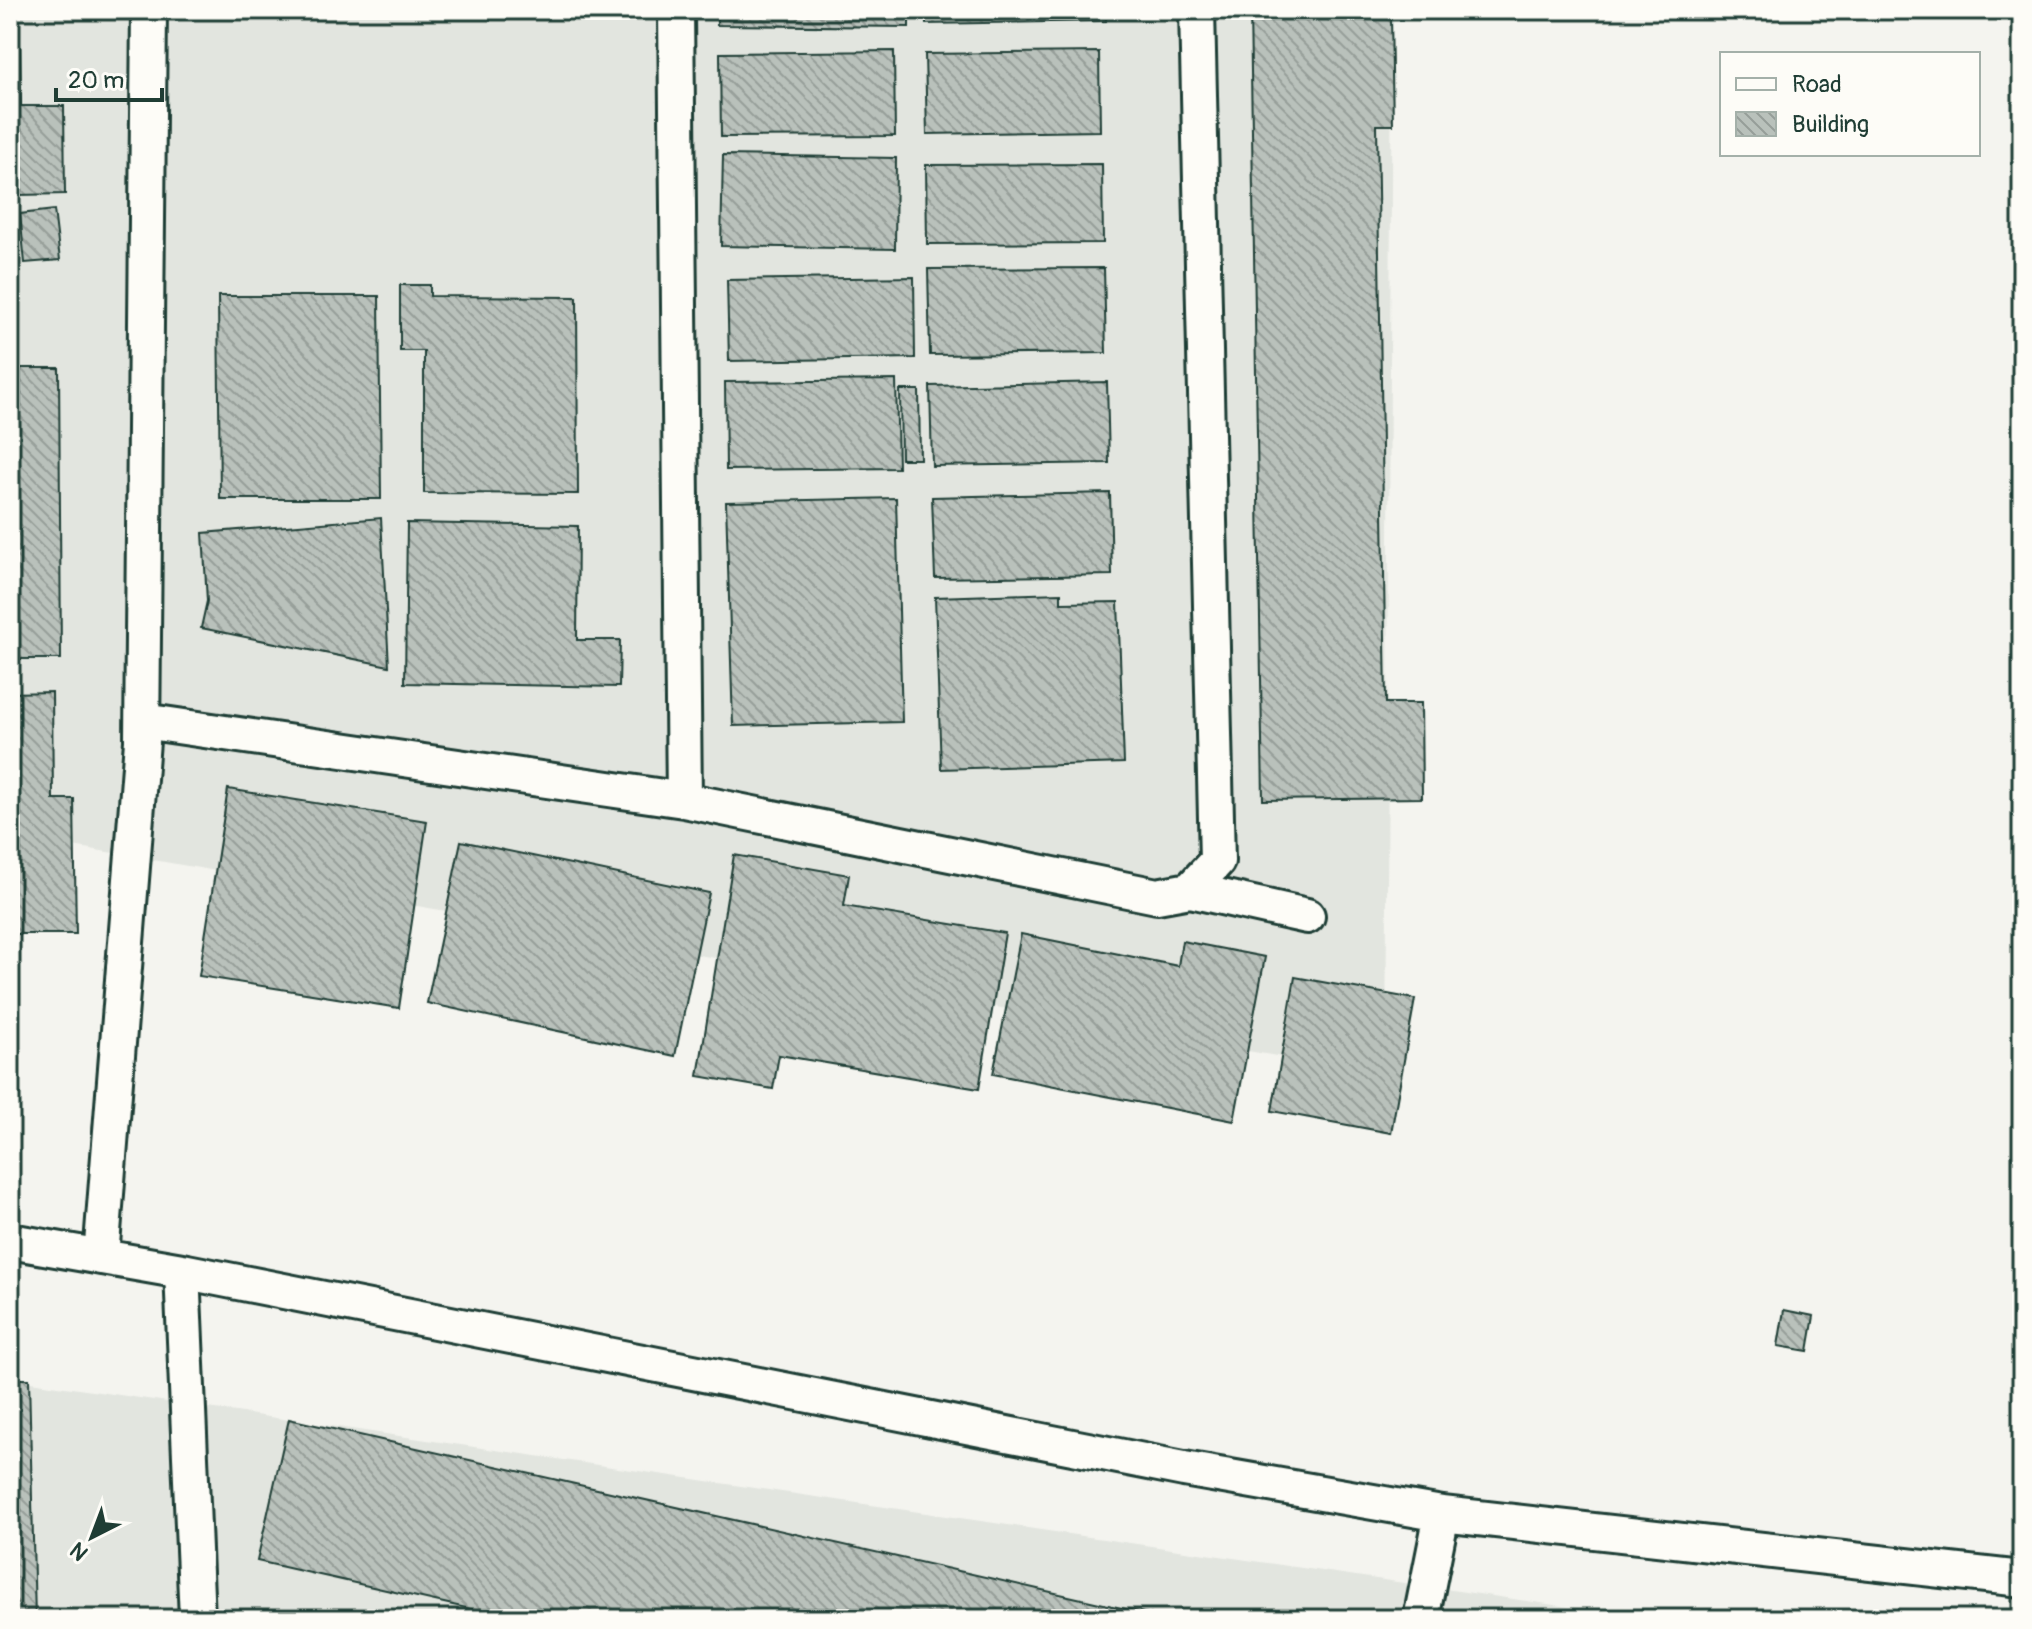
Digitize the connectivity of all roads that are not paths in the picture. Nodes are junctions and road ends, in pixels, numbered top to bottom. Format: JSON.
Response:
{"nodes":[{"id":1,"x":149,"y":10,"type":"edge"},
{"id":2,"x":676,"y":10,"type":"edge"},
{"id":3,"x":1197,"y":10,"type":"edge"},
{"id":4,"x":143,"y":721,"type":"junction"},
{"id":5,"x":684,"y":800,"type":"junction"},
{"id":6,"x":1190,"y":890,"type":"junction"},
{"id":7,"x":1307,"y":916,"type":"dead end"},
{"id":8,"x":10,"y":1241,"type":"edge"},
{"id":9,"x":101,"y":1257,"type":"junction"},
{"id":10,"x":182,"y":1271,"type":"junction"},
{"id":11,"x":1442,"y":1514,"type":"junction"},
{"id":12,"x":2022,"y":1579,"type":"edge"},
{"id":13,"x":197,"y":1619,"type":"edge"},
{"id":14,"x":1421,"y":1619,"type":"edge"}],
"edges":[{"from":1,"to":4,"type":"street"},
{"from":2,"to":5,"type":"street"},
{"from":3,"to":6,"type":"street"},
{"from":4,"to":5,"type":"street"},
{"from":4,"to":9,"type":"street"},
{"from":5,"to":6,"type":"street"},
{"from":6,"to":7,"type":"street"},
{"from":8,"to":9,"type":"street"},
{"from":9,"to":10,"type":"street"},
{"from":10,"to":11,"type":"street"},
{"from":10,"to":13,"type":"street"},
{"from":11,"to":12,"type":"street"},
{"from":11,"to":14,"type":"street"}]}
